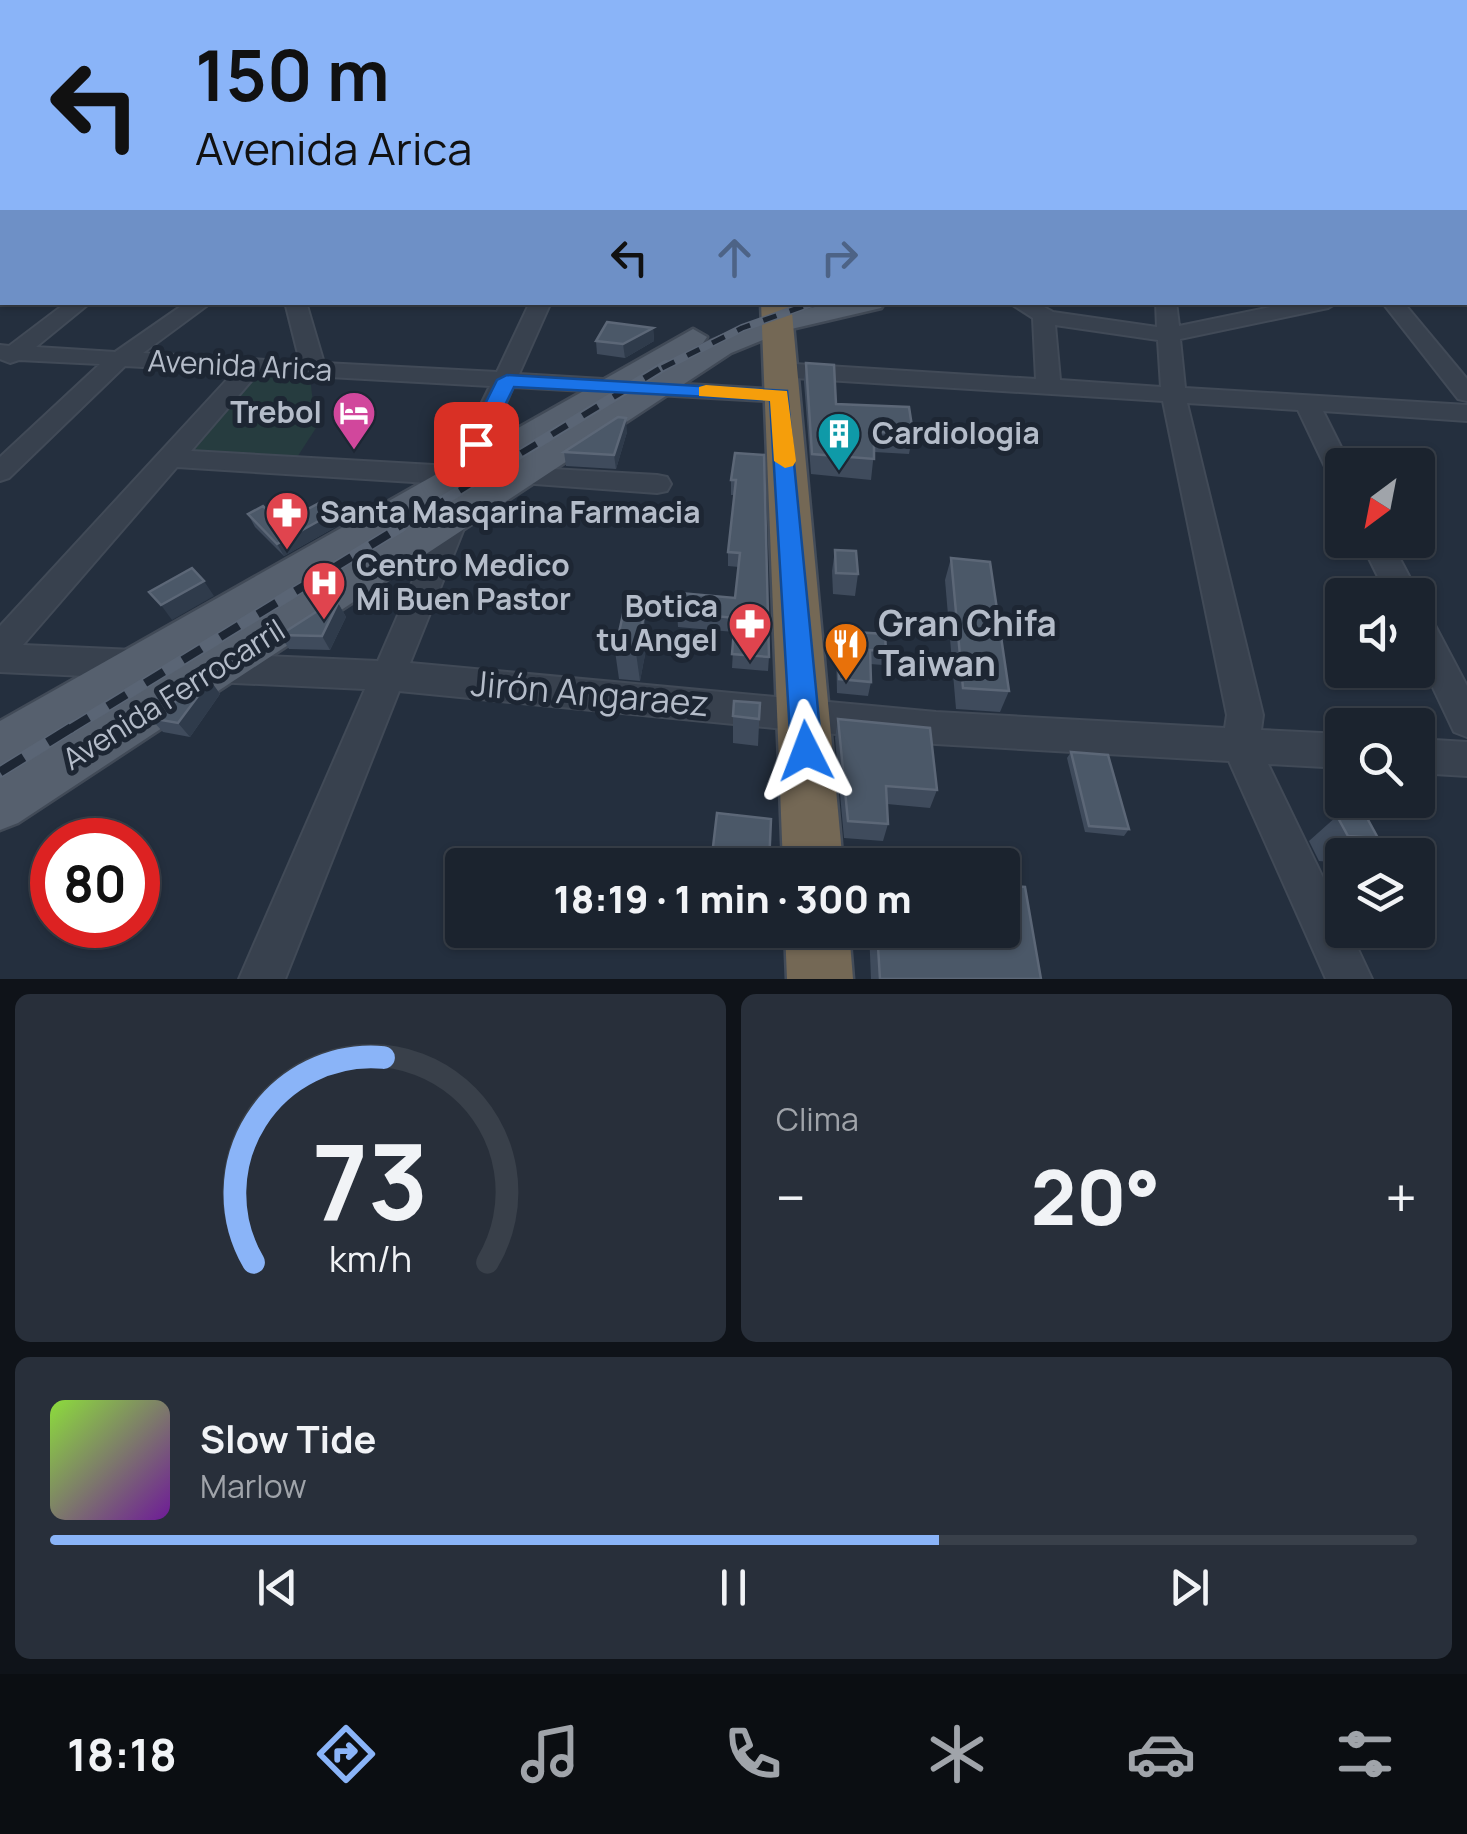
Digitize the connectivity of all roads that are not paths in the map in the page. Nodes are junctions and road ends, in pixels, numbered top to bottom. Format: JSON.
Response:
{"nodes":[{"id":1,"x":76,"y":305,"type":"edge"},
{"id":2,"x":198,"y":305,"type":"edge"},
{"id":3,"x":296,"y":305,"type":"edge"},
{"id":4,"x":539,"y":305,"type":"edge"},
{"id":5,"x":833,"y":305,"type":"edge"},
{"id":6,"x":1023,"y":305,"type":"edge"},
{"id":7,"x":1166,"y":305,"type":"edge"},
{"id":8,"x":1313,"y":305,"type":"edge"},
{"id":9,"x":1394,"y":305,"type":"edge"},
{"id":10,"x":781,"y":309,"type":"edge"},
{"id":11,"x":1043,"y":316,"type":"junction"},
{"id":12,"x":1168,"y":335,"type":"junction"},
{"id":13,"x":5,"y":356,"type":"edge"},
{"id":14,"x":118,"y":360,"type":"junction"},
{"id":15,"x":251,"y":366,"type":"junction"},
{"id":16,"x":314,"y":369,"type":"junction"},
{"id":17,"x":507,"y":380,"type":"junction"},
{"id":18,"x":779,"y":382,"type":"junction"},
{"id":19,"x":610,"y":386,"type":"junction"},
{"id":20,"x":1049,"y":388,"type":"junction"},
{"id":21,"x":654,"y":389,"type":"junction"},
{"id":22,"x":1467,"y":394,"type":"edge"},
{"id":23,"x":1174,"y":397,"type":"junction"},
{"id":24,"x":1308,"y":406,"type":"junction"},
{"id":25,"x":1467,"y":413,"type":"edge"},
{"id":26,"x":1329,"y":448,"type":"edge"},
{"id":27,"x":170,"y":458,"type":"junction"},
{"id":28,"x":0,"y":472,"type":"edge"},
{"id":29,"x":517,"y":476,"type":"junction"},
{"id":30,"x":657,"y":484,"type":"dead end"},
{"id":31,"x":457,"y":496,"type":"junction"},
{"id":32,"x":0,"y":648,"type":"edge"},
{"id":33,"x":0,"y":658,"type":"edge"},
{"id":34,"x":1435,"y":658,"type":"edge"},
{"id":35,"x":136,"y":663,"type":"junction"},
{"id":36,"x":218,"y":667,"type":"junction"},
{"id":37,"x":390,"y":676,"type":"junction"},
{"id":38,"x":804,"y":713,"type":"junction"},
{"id":39,"x":1467,"y":722,"type":"edge"},
{"id":40,"x":0,"y":745,"type":"edge"},
{"id":41,"x":1240,"y":745,"type":"junction"},
{"id":42,"x":1325,"y":750,"type":"edge"},
{"id":43,"x":1435,"y":757,"type":"edge"},
{"id":44,"x":1467,"y":759,"type":"edge"},
{"id":45,"x":0,"y":806,"type":"edge"},
{"id":46,"x":812,"y":848,"type":"edge"},
{"id":47,"x":818,"y":948,"type":"edge"},
{"id":48,"x":262,"y":979,"type":"edge"},
{"id":49,"x":820,"y":979,"type":"edge"},
{"id":50,"x":1349,"y":979,"type":"edge"}],
"edges":[{"from":1,"to":13,"type":"street"},
{"from":2,"to":14,"type":"street"},
{"from":3,"to":16,"type":"street"},
{"from":4,"to":17,"type":"street"},
{"from":5,"to":10,"type":"main road","name":"Avenida Ferrocarril"},
{"from":6,"to":11,"type":"street"},
{"from":7,"to":12,"type":"street"},
{"from":8,"to":12,"type":"street"},
{"from":9,"to":22,"type":"street"},
{"from":10,"to":18,"type":"highway"},
{"from":10,"to":19,"type":"main road","name":"Avenida Ferrocarril"},
{"from":10,"to":21,"type":"main road","name":"Avenida Ferrocarril"},
{"from":11,"to":12,"type":"street"},
{"from":11,"to":20,"type":"street"},
{"from":12,"to":23,"type":"street"},
{"from":13,"to":14,"type":"street","name":"Avenida Arica"},
{"from":14,"to":15,"type":"street","name":"Avenida Arica"},
{"from":14,"to":28,"type":"street"},
{"from":15,"to":16,"type":"street","name":"Avenida Arica"},
{"from":15,"to":27,"type":"street"},
{"from":16,"to":17,"type":"street","name":"Avenida Arica"},
{"from":17,"to":19,"type":"street","name":"Avenida Arica"},
{"from":17,"to":31,"type":"street"},
{"from":18,"to":20,"type":"street","name":"Avenida Arica"},
{"from":18,"to":21,"type":"street","name":"Avenida Arica"},
{"from":18,"to":38,"type":"highway"},
{"from":19,"to":21,"type":"street","name":"Avenida Arica"},
{"from":19,"to":31,"type":"main road","name":"Avenida Ferrocarril"},
{"from":20,"to":23,"type":"street","name":"Avenida Arica"},
{"from":21,"to":29,"type":"main road","name":"Avenida Ferrocarril"},
{"from":23,"to":24,"type":"street","name":"Avenida Arica"},
{"from":23,"to":41,"type":"street"},
{"from":24,"to":25,"type":"street","name":"Avenida Arica"},
{"from":24,"to":26,"type":"street"},
{"from":27,"to":31,"type":"street"},
{"from":27,"to":32,"type":"street"},
{"from":29,"to":30,"type":"street"},
{"from":29,"to":31,"type":"main road","name":"Avenida Ferrocarril"},
{"from":31,"to":35,"type":"main road","name":"Avenida Ferrocarril"},
{"from":31,"to":36,"type":"main road","name":"Avenida Ferrocarril"},
{"from":31,"to":37,"type":"street"},
{"from":33,"to":35,"type":"street","name":"Jirón Angaraez"},
{"from":34,"to":39,"type":"street"},
{"from":35,"to":36,"type":"street","name":"Jirón Angaraez"},
{"from":35,"to":40,"type":"main road","name":"Avenida Ferrocarril"},
{"from":36,"to":37,"type":"street","name":"Jirón Angaraez"},
{"from":36,"to":45,"type":"main road","name":"Avenida Ferrocarril"},
{"from":37,"to":38,"type":"street","name":"Jirón Angaraez"},
{"from":37,"to":48,"type":"street"},
{"from":38,"to":41,"type":"street","name":"Jirón Angaraez"},
{"from":38,"to":46,"type":"highway"},
{"from":41,"to":42,"type":"street","name":"Jirón Angaraez"},
{"from":41,"to":50,"type":"street"},
{"from":43,"to":44,"type":"street"},
{"from":47,"to":49,"type":"highway"}]}
